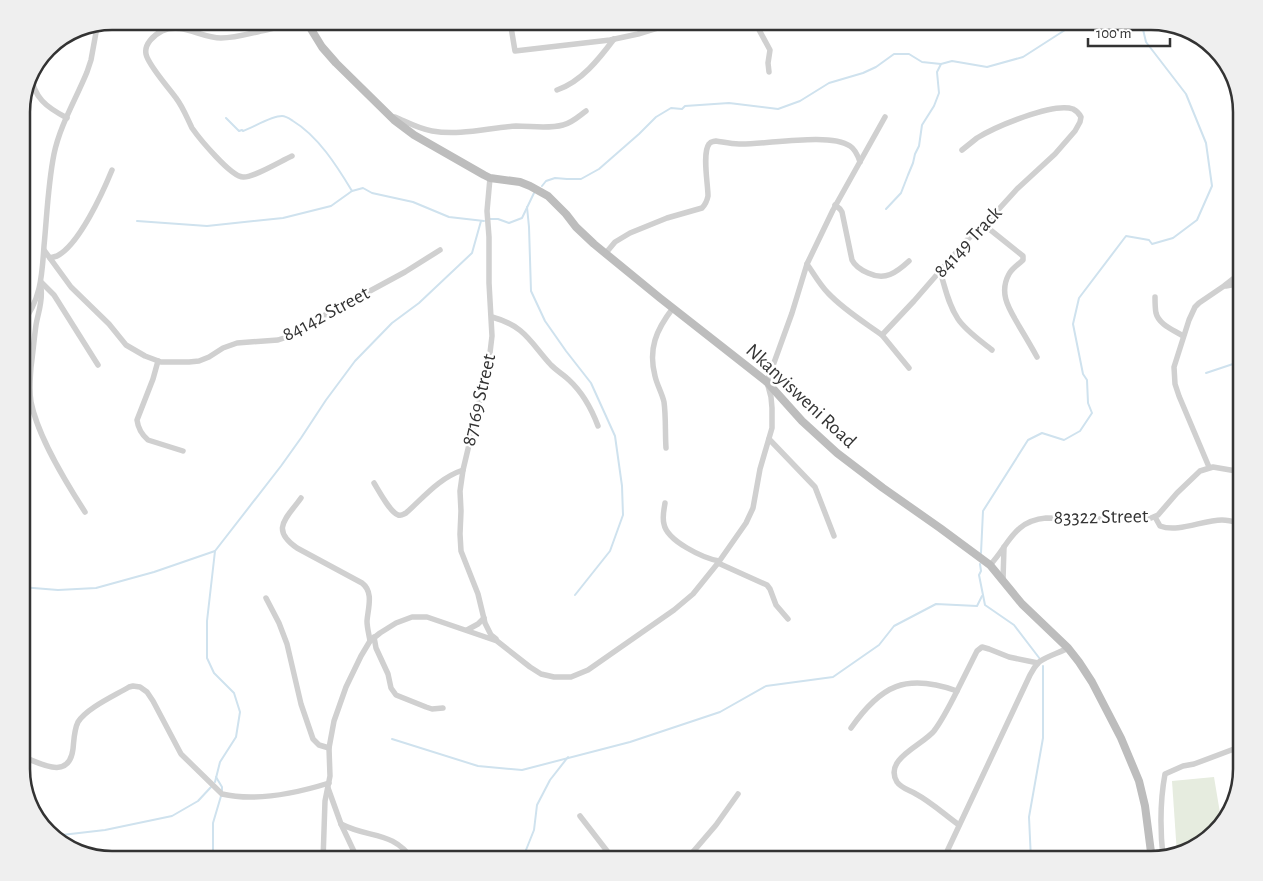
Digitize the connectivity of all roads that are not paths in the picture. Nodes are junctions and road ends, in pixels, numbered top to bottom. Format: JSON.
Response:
{"nodes":[{"id":1,"x":166,"y":30,"type":"edge"},
{"id":2,"x":186,"y":30,"type":"edge"},
{"id":3,"x":266,"y":30,"type":"edge"},
{"id":4,"x":310,"y":30,"type":"edge"},
{"id":5,"x":512,"y":30,"type":"edge"},
{"id":6,"x":651,"y":30,"type":"edge"},
{"id":7,"x":759,"y":30,"type":"edge"},
{"id":8,"x":96,"y":32,"type":"edge"},
{"id":9,"x":614,"y":39,"type":"junction"},
{"id":10,"x":769,"y":72,"type":"dead end"},
{"id":11,"x":34,"y":88,"type":"edge"},
{"id":12,"x":557,"y":90,"type":"dead end"},
{"id":13,"x":586,"y":111,"type":"dead end"},
{"id":14,"x":390,"y":117,"type":"junction"},
{"id":15,"x":885,"y":117,"type":"dead end"},
{"id":16,"x":67,"y":118,"type":"junction"},
{"id":17,"x":962,"y":150,"type":"dead end"},
{"id":18,"x":292,"y":156,"type":"dead end"},
{"id":19,"x":860,"y":162,"type":"junction"},
{"id":20,"x":112,"y":170,"type":"dead end"},
{"id":21,"x":490,"y":178,"type":"junction"},
{"id":22,"x":836,"y":205,"type":"junction"},
{"id":23,"x":982,"y":224,"type":"junction"},
{"id":24,"x":44,"y":250,"type":"junction"},
{"id":25,"x":440,"y":250,"type":"dead end"},
{"id":26,"x":606,"y":254,"type":"junction"},
{"id":27,"x":50,"y":258,"type":"junction"},
{"id":28,"x":909,"y":262,"type":"dead end"},
{"id":29,"x":807,"y":264,"type":"junction"},
{"id":30,"x":940,"y":271,"type":"junction"},
{"id":31,"x":1233,"y":279,"type":"edge"},
{"id":32,"x":41,"y":284,"type":"junction"},
{"id":33,"x":1233,"y":285,"type":"edge"},
{"id":34,"x":1224,"y":286,"type":"junction"},
{"id":35,"x":1155,"y":297,"type":"dead end"},
{"id":36,"x":673,"y":308,"type":"junction"},
{"id":37,"x":30,"y":311,"type":"edge"},
{"id":38,"x":492,"y":317,"type":"junction"},
{"id":39,"x":882,"y":335,"type":"junction"},
{"id":40,"x":1183,"y":336,"type":"junction"},
{"id":41,"x":992,"y":350,"type":"dead end"},
{"id":42,"x":1036,"y":357,"type":"dead end"},
{"id":43,"x":158,"y":361,"type":"junction"},
{"id":44,"x":98,"y":365,"type":"dead end"},
{"id":45,"x":910,"y":368,"type":"dead end"},
{"id":46,"x":767,"y":382,"type":"junction"},
{"id":47,"x":598,"y":426,"type":"dead end"},
{"id":48,"x":769,"y":439,"type":"junction"},
{"id":49,"x":666,"y":448,"type":"dead end"},
{"id":50,"x":183,"y":451,"type":"dead end"},
{"id":51,"x":1210,"y":467,"type":"junction"},
{"id":52,"x":463,"y":470,"type":"junction"},
{"id":53,"x":1233,"y":470,"type":"edge"},
{"id":54,"x":374,"y":483,"type":"dead end"},
{"id":55,"x":301,"y":498,"type":"dead end"},
{"id":56,"x":665,"y":503,"type":"dead end"},
{"id":57,"x":85,"y":512,"type":"dead end"},
{"id":58,"x":1155,"y":517,"type":"junction"},
{"id":59,"x":1233,"y":522,"type":"edge"},
{"id":60,"x":834,"y":536,"type":"dead end"},
{"id":61,"x":1004,"y":547,"type":"junction"},
{"id":62,"x":718,"y":562,"type":"junction"},
{"id":63,"x":990,"y":565,"type":"junction"},
{"id":64,"x":1004,"y":580,"type":"junction"},
{"id":65,"x":266,"y":598,"type":"dead end"},
{"id":66,"x":484,"y":618,"type":"junction"},
{"id":67,"x":788,"y":619,"type":"dead end"},
{"id":68,"x":467,"y":630,"type":"junction"},
{"id":69,"x":372,"y":639,"type":"junction"},
{"id":70,"x":497,"y":641,"type":"junction"},
{"id":71,"x":1068,"y":648,"type":"junction"},
{"id":72,"x":1038,"y":663,"type":"junction"},
{"id":73,"x":956,"y":691,"type":"junction"},
{"id":74,"x":443,"y":708,"type":"dead end"},
{"id":75,"x":851,"y":728,"type":"dead end"},
{"id":76,"x":329,"y":748,"type":"junction"},
{"id":77,"x":1233,"y":749,"type":"edge"},
{"id":78,"x":30,"y":759,"type":"edge"},
{"id":79,"x":328,"y":785,"type":"junction"},
{"id":80,"x":738,"y":794,"type":"dead end"},
{"id":81,"x":580,"y":816,"type":"dead end"},
{"id":82,"x":341,"y":824,"type":"junction"},
{"id":83,"x":959,"y":826,"type":"junction"},
{"id":84,"x":1162,"y":850,"type":"edge"},
{"id":85,"x":323,"y":851,"type":"edge"},
{"id":86,"x":354,"y":851,"type":"edge"},
{"id":87,"x":406,"y":851,"type":"edge"},
{"id":88,"x":607,"y":851,"type":"edge"},
{"id":89,"x":694,"y":851,"type":"edge"},
{"id":90,"x":947,"y":851,"type":"edge"},
{"id":91,"x":1151,"y":851,"type":"edge"}],
"edges":[{"from":1,"to":18,"type":"street"},
{"from":2,"to":3,"type":"street"},
{"from":4,"to":14,"type":"street","name":"Nkanyisweni Road"},
{"from":5,"to":9,"type":"street"},
{"from":6,"to":9,"type":"street"},
{"from":7,"to":10,"type":"street"},
{"from":8,"to":16,"type":"street"},
{"from":9,"to":12,"type":"street"},
{"from":11,"to":16,"type":"street"},
{"from":13,"to":14,"type":"street"},
{"from":14,"to":21,"type":"street","name":"Nkanyisweni Road"},
{"from":15,"to":19,"type":"street"},
{"from":16,"to":24,"type":"street"},
{"from":17,"to":23,"type":"street","name":"84149 Track"},
{"from":19,"to":22,"type":"street"},
{"from":19,"to":26,"type":"street"},
{"from":20,"to":27,"type":"street"},
{"from":21,"to":26,"type":"street","name":"Nkanyisweni Road"},
{"from":21,"to":38,"type":"street","name":"87169 Street"},
{"from":22,"to":28,"type":"street"},
{"from":22,"to":29,"type":"street"},
{"from":23,"to":30,"type":"street","name":"84149 Track"},
{"from":23,"to":42,"type":"street"},
{"from":24,"to":27,"type":"street","name":"84142 Street"},
{"from":24,"to":32,"type":"street"},
{"from":25,"to":43,"type":"street","name":"84142 Street"},
{"from":26,"to":36,"type":"street","name":"Nkanyisweni Road"},
{"from":27,"to":43,"type":"street","name":"84142 Street"},
{"from":29,"to":39,"type":"street"},
{"from":29,"to":46,"type":"street"},
{"from":30,"to":39,"type":"street","name":"84149 Track"},
{"from":30,"to":41,"type":"street"},
{"from":31,"to":34,"type":"street"},
{"from":32,"to":37,"type":"street"},
{"from":32,"to":44,"type":"street"},
{"from":32,"to":57,"type":"street"},
{"from":33,"to":34,"type":"street"},
{"from":34,"to":40,"type":"street"},
{"from":35,"to":40,"type":"street"},
{"from":36,"to":46,"type":"street","name":"Nkanyisweni Road"},
{"from":36,"to":49,"type":"street"},
{"from":38,"to":47,"type":"street"},
{"from":38,"to":52,"type":"street","name":"87169 Street"},
{"from":39,"to":45,"type":"street"},
{"from":40,"to":51,"type":"street"},
{"from":43,"to":50,"type":"street"},
{"from":46,"to":48,"type":"street"},
{"from":46,"to":63,"type":"street","name":"Nkanyisweni Road"},
{"from":48,"to":60,"type":"street"},
{"from":48,"to":62,"type":"street"},
{"from":51,"to":53,"type":"street"},
{"from":51,"to":58,"type":"street","name":"83322 Street"},
{"from":52,"to":54,"type":"street"},
{"from":52,"to":66,"type":"street","name":"87169 Street"},
{"from":55,"to":69,"type":"street"},
{"from":56,"to":62,"type":"street"},
{"from":58,"to":59,"type":"street"},
{"from":58,"to":61,"type":"street","name":"83322 Street"},
{"from":61,"to":63,"type":"street","name":"83322 Street"},
{"from":61,"to":64,"type":"street"},
{"from":62,"to":67,"type":"street"},
{"from":62,"to":70,"type":"street"},
{"from":63,"to":64,"type":"street","name":"Nkanyisweni Road"},
{"from":64,"to":71,"type":"street","name":"Nkanyisweni Road"},
{"from":65,"to":76,"type":"street"},
{"from":66,"to":68,"type":"street"},
{"from":66,"to":70,"type":"street","name":"87169 Street"},
{"from":68,"to":69,"type":"street"},
{"from":68,"to":70,"type":"street"},
{"from":69,"to":74,"type":"street"},
{"from":69,"to":76,"type":"street"},
{"from":71,"to":72,"type":"street"},
{"from":71,"to":91,"type":"street","name":"Nkanyisweni Road"},
{"from":72,"to":73,"type":"street"},
{"from":72,"to":83,"type":"street"},
{"from":73,"to":75,"type":"street"},
{"from":73,"to":83,"type":"street"},
{"from":76,"to":79,"type":"street"},
{"from":77,"to":84,"type":"street"},
{"from":78,"to":79,"type":"street"},
{"from":79,"to":82,"type":"street"},
{"from":79,"to":85,"type":"street"},
{"from":80,"to":89,"type":"street"},
{"from":81,"to":88,"type":"street"},
{"from":82,"to":86,"type":"street"},
{"from":82,"to":87,"type":"street"},
{"from":83,"to":90,"type":"street"}]}
